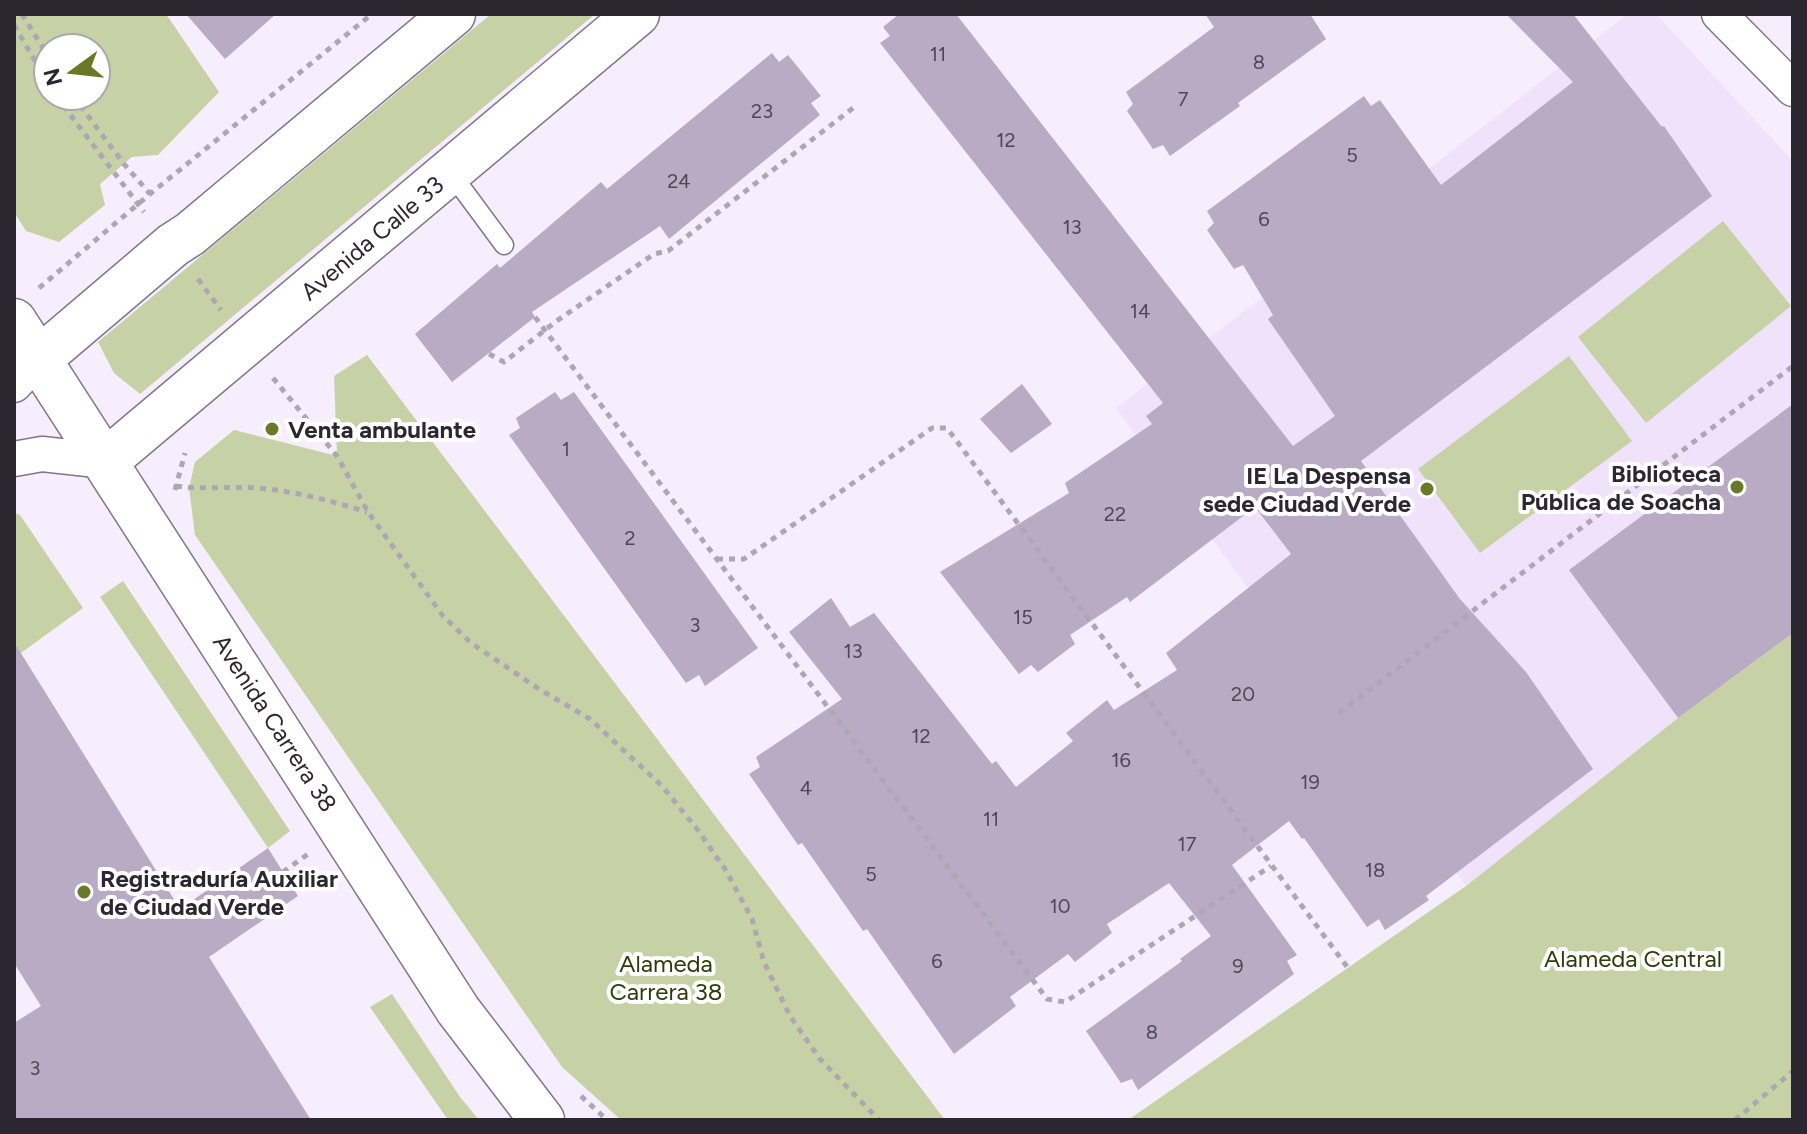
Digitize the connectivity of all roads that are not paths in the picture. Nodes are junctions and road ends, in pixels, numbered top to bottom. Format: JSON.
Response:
{"nodes":[{"id":1,"x":453,"y":14,"type":"edge"},
{"id":2,"x":637,"y":14,"type":"edge"},
{"id":3,"x":1719,"y":14,"type":"edge"},
{"id":4,"x":1793,"y":89,"type":"edge"},
{"id":5,"x":450,"y":172,"type":"junction"},
{"id":6,"x":504,"y":245,"type":"dead end"},
{"id":7,"x":24,"y":307,"type":"edge"},
{"id":8,"x":26,"y":372,"type":"edge"},
{"id":9,"x":14,"y":459,"type":"edge"},
{"id":10,"x":106,"y":461,"type":"junction"},
{"id":11,"x":542,"y":1120,"type":"edge"}],
"edges":[{"from":1,"to":8,"type":"main road"},
{"from":2,"to":5,"type":"main road","name":"Avenida Calle 33"},
{"from":3,"to":4,"type":"street"},
{"from":5,"to":6,"type":"lane"},
{"from":5,"to":10,"type":"main road","name":"Avenida Calle 33"},
{"from":7,"to":8,"type":"main road","name":"Avenida Carrera 38"},
{"from":8,"to":10,"type":"main road","name":"Avenida Carrera 38"},
{"from":9,"to":10,"type":"street"},
{"from":10,"to":11,"type":"main road","name":"Avenida Carrera 38"}]}
